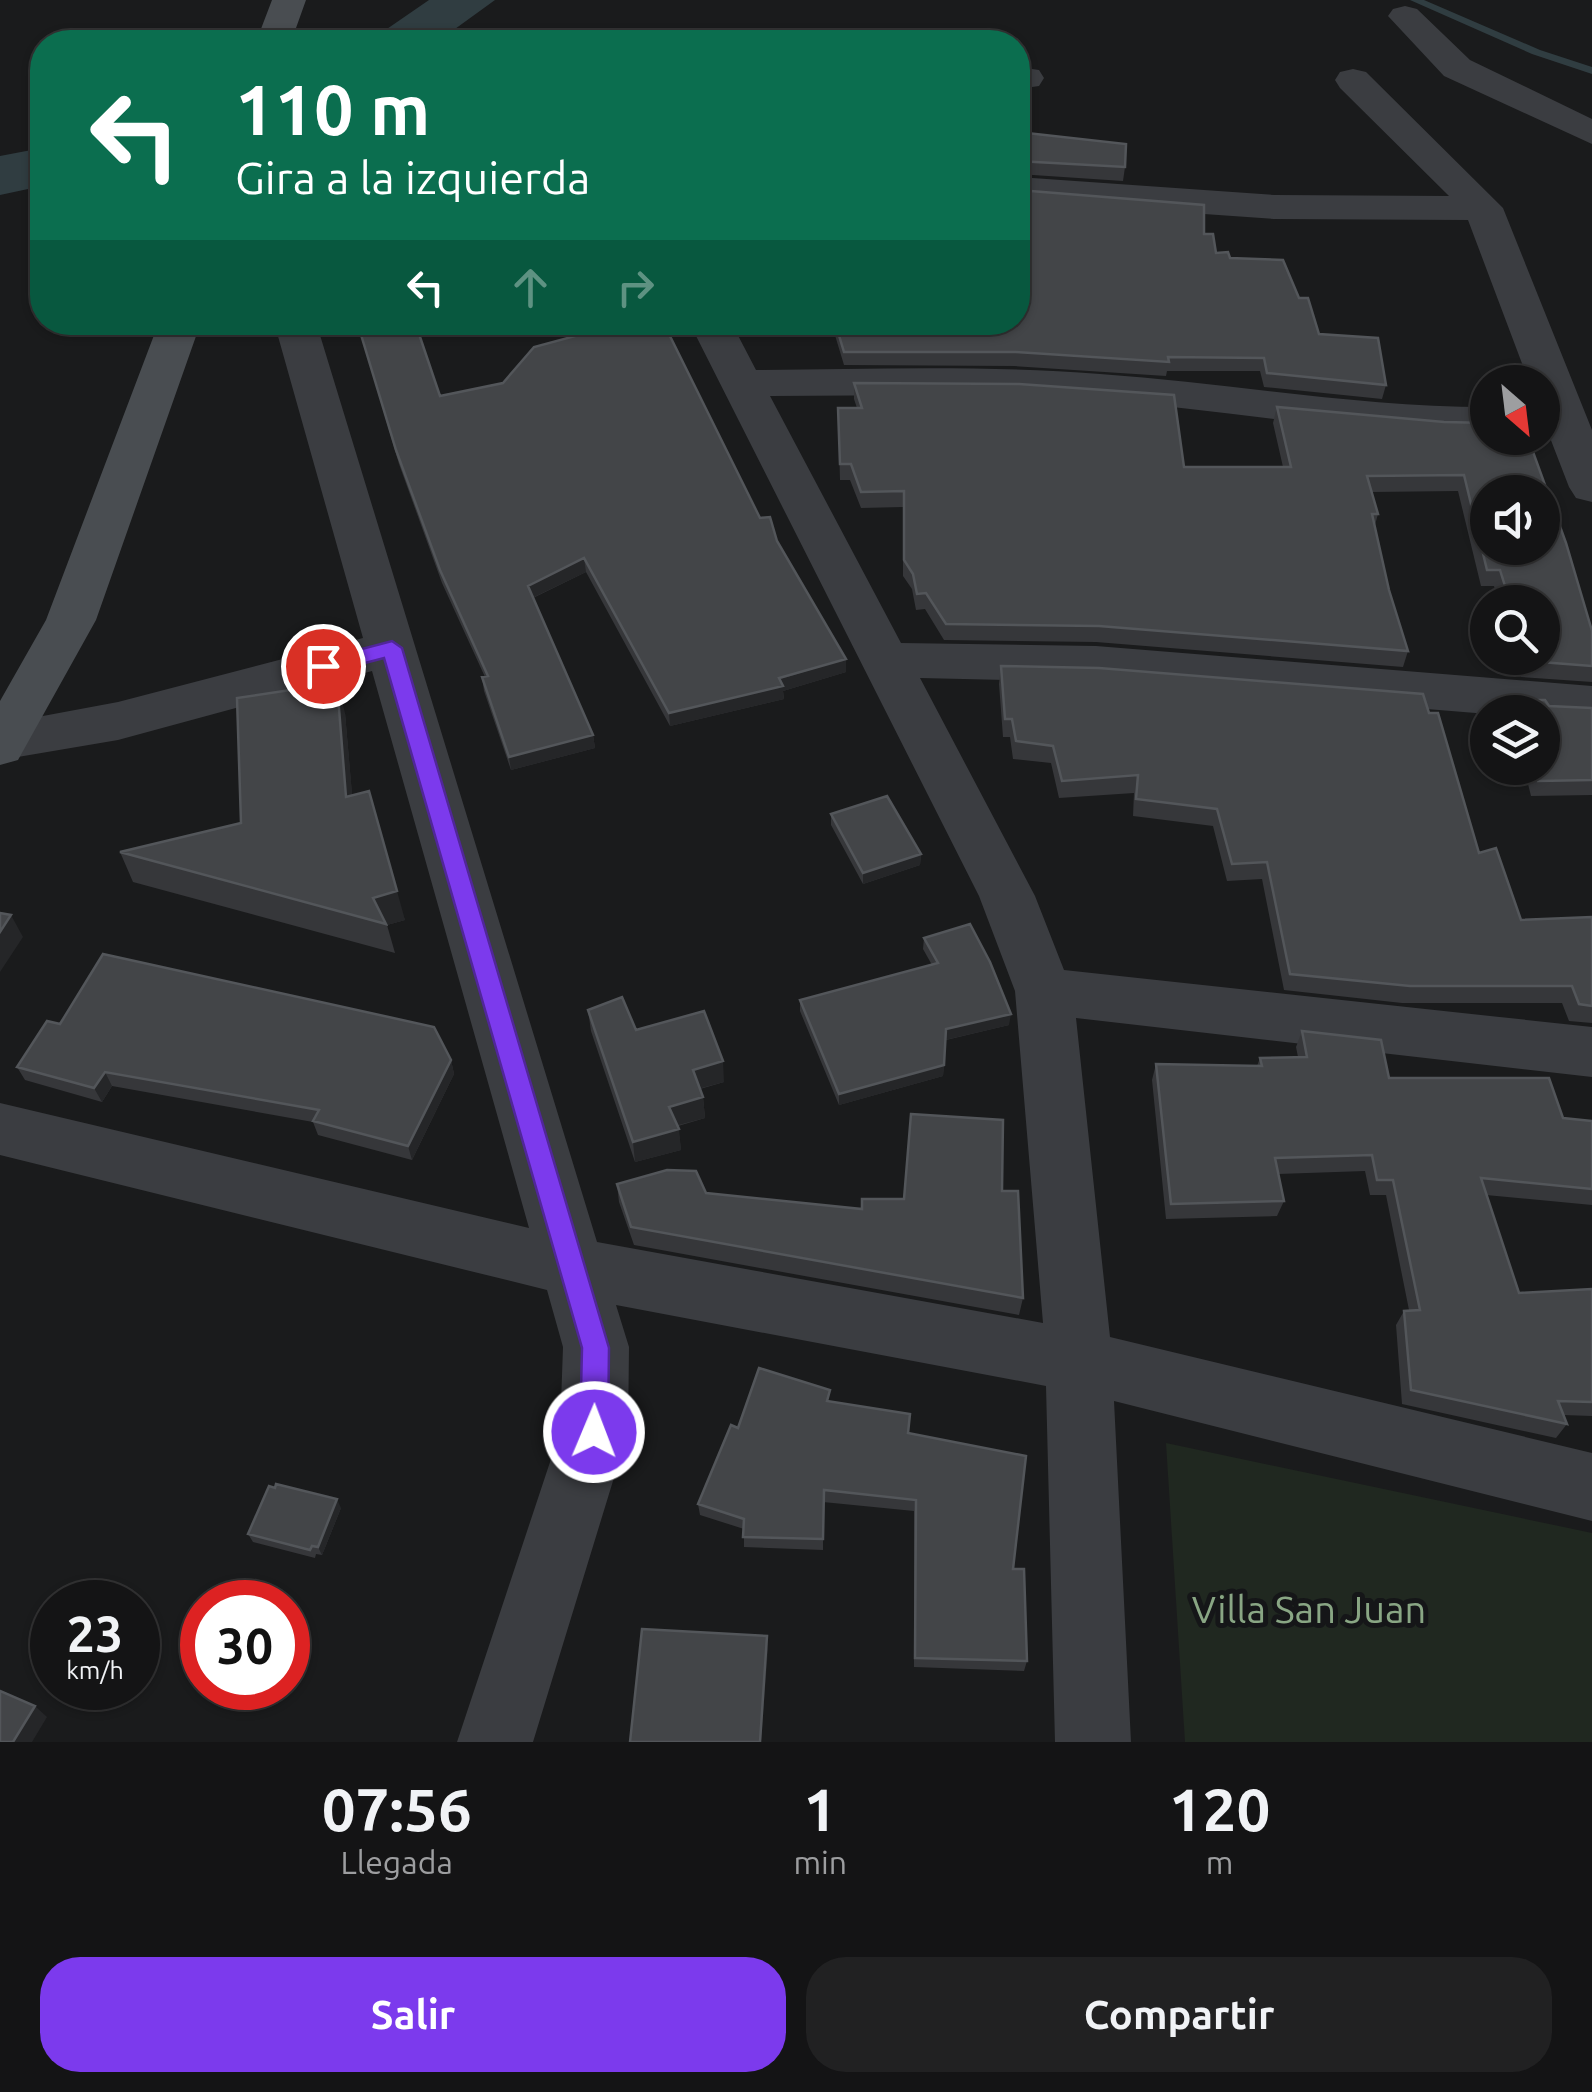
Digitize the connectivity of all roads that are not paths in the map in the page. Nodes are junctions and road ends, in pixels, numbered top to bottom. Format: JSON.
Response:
{"nodes":[{"id":1,"x":289,"y":0,"type":"edge"},
{"id":2,"x":1405,"y":16,"type":"dead end"},
{"id":3,"x":278,"y":30,"type":"edge"},
{"id":4,"x":1353,"y":80,"type":"dead end"},
{"id":5,"x":1592,"y":134,"type":"edge"},
{"id":6,"x":1030,"y":190,"type":"edge"},
{"id":7,"x":1483,"y":208,"type":"junction"},
{"id":8,"x":175,"y":335,"type":"edge"},
{"id":9,"x":299,"y":335,"type":"edge"},
{"id":10,"x":717,"y":335,"type":"edge"},
{"id":11,"x":744,"y":383,"type":"junction"},
{"id":12,"x":1470,"y":422,"type":"edge"},
{"id":13,"x":1567,"y":422,"type":"edge"},
{"id":14,"x":1592,"y":487,"type":"edge"},
{"id":15,"x":392,"y":648,"type":"junction"},
{"id":16,"x":885,"y":660,"type":"junction"},
{"id":17,"x":1592,"y":704,"type":"edge"},
{"id":18,"x":1,"y":744,"type":"edge"},
{"id":19,"x":1044,"y":990,"type":"junction"},
{"id":20,"x":1592,"y":1052,"type":"edge"},
{"id":21,"x":0,"y":1129,"type":"edge"},
{"id":22,"x":572,"y":1267,"type":"junction"},
{"id":23,"x":1080,"y":1360,"type":"junction"},
{"id":24,"x":1592,"y":1486,"type":"edge"},
{"id":25,"x":495,"y":1742,"type":"edge"},
{"id":26,"x":1093,"y":1742,"type":"edge"}],
"edges":[{"from":1,"to":3,"type":"street"},
{"from":2,"to":5,"type":"street"},
{"from":4,"to":7,"type":"street"},
{"from":6,"to":7,"type":"street"},
{"from":7,"to":13,"type":"street"},
{"from":8,"to":18,"type":"street"},
{"from":9,"to":15,"type":"street"},
{"from":10,"to":11,"type":"street"},
{"from":11,"to":12,"type":"street"},
{"from":11,"to":16,"type":"street"},
{"from":13,"to":14,"type":"street"},
{"from":15,"to":18,"type":"street"},
{"from":15,"to":22,"type":"street"},
{"from":16,"to":17,"type":"street"},
{"from":16,"to":19,"type":"street"},
{"from":19,"to":20,"type":"street"},
{"from":19,"to":23,"type":"street"},
{"from":21,"to":22,"type":"street"},
{"from":22,"to":23,"type":"street"},
{"from":22,"to":25,"type":"street"},
{"from":23,"to":24,"type":"street"},
{"from":23,"to":26,"type":"street"}]}
